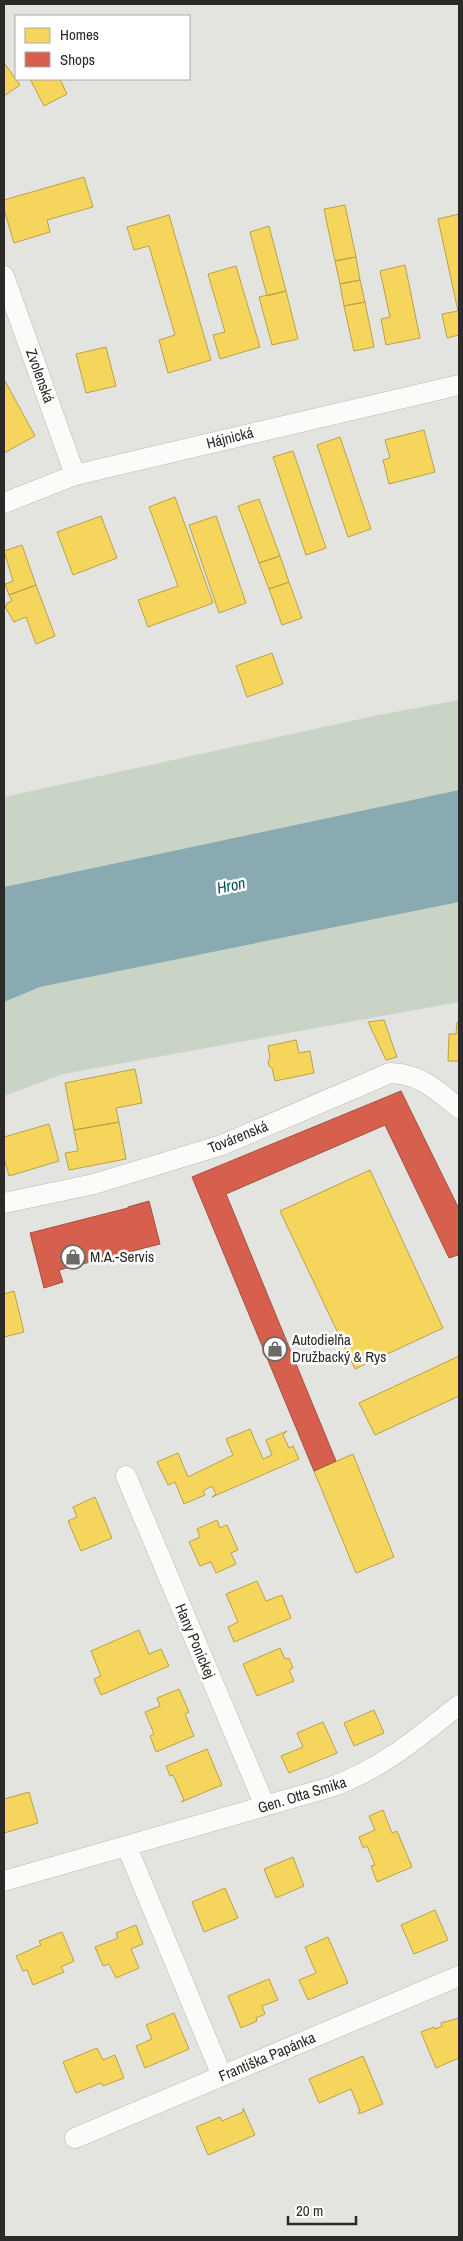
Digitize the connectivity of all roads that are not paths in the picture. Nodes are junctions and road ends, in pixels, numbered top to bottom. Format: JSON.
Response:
{"nodes":[{"id":1,"x":4,"y":276,"type":"edge"},
{"id":2,"x":459,"y":385,"type":"edge"},
{"id":3,"x":75,"y":475,"type":"junction"},
{"id":4,"x":4,"y":504,"type":"edge"},
{"id":5,"x":459,"y":1108,"type":"edge"},
{"id":6,"x":4,"y":1203,"type":"edge"},
{"id":7,"x":126,"y":1476,"type":"dead end"},
{"id":8,"x":459,"y":1705,"type":"edge"},
{"id":9,"x":265,"y":1806,"type":"junction"},
{"id":10,"x":127,"y":1847,"type":"junction"},
{"id":11,"x":4,"y":1881,"type":"edge"},
{"id":12,"x":459,"y":1976,"type":"edge"},
{"id":13,"x":222,"y":2076,"type":"junction"},
{"id":14,"x":75,"y":2138,"type":"dead end"}],
"edges":[{"from":1,"to":3,"type":"street","name":"Zvolenská"},
{"from":2,"to":3,"type":"street","name":"Hájnická"},
{"from":3,"to":4,"type":"street","name":"Hájnická"},
{"from":5,"to":6,"type":"street","name":"Továrenská"},
{"from":7,"to":9,"type":"street","name":"Hany Ponickej"},
{"from":8,"to":9,"type":"street","name":"Gen. Otta Smika"},
{"from":9,"to":10,"type":"street","name":"Gen. Otta Smika"},
{"from":10,"to":11,"type":"street","name":"Gen. Otta Smika"},
{"from":10,"to":13,"type":"street"},
{"from":12,"to":13,"type":"street","name":"Františka Papánka"},
{"from":13,"to":14,"type":"street","name":"Františka Papánka"}]}
